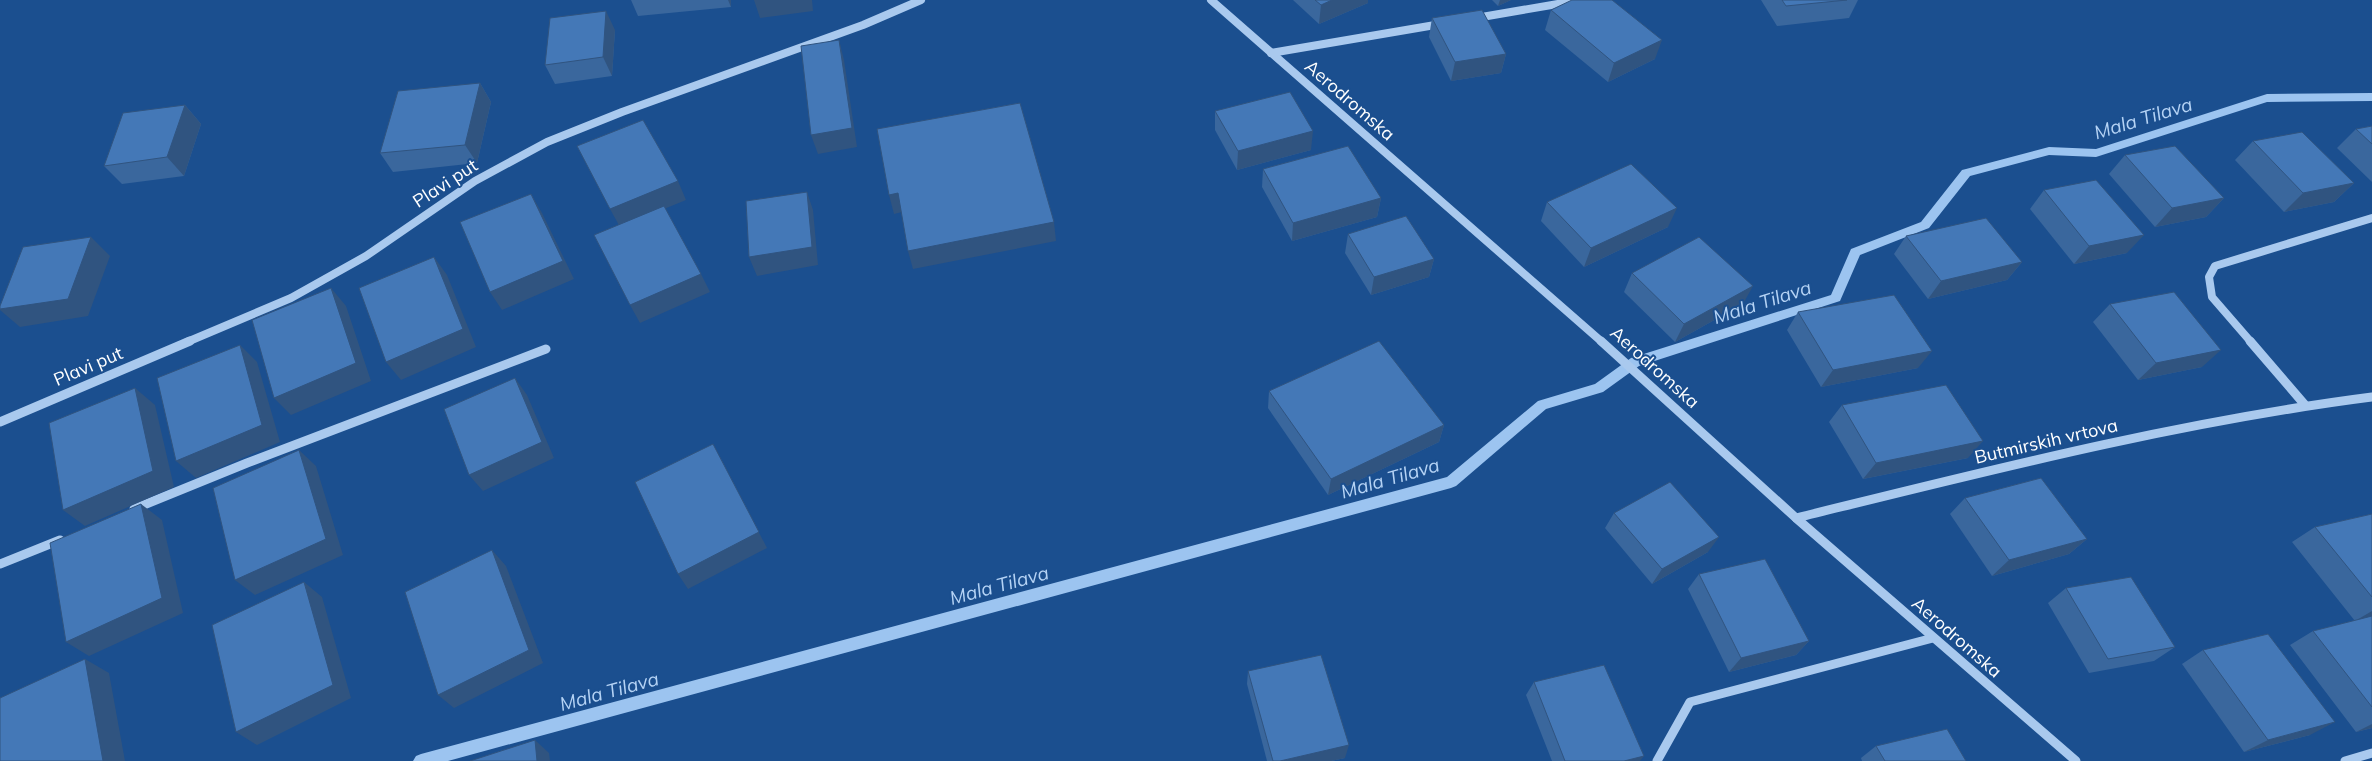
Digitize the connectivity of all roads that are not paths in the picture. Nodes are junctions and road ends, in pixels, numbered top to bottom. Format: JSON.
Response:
{"nodes":[{"id":1,"x":921,"y":0,"type":"edge"},
{"id":2,"x":1210,"y":0,"type":"edge"},
{"id":3,"x":1581,"y":0,"type":"edge"},
{"id":4,"x":1465,"y":20,"type":"edge"},
{"id":5,"x":1445,"y":23,"type":"edge"},
{"id":6,"x":1271,"y":53,"type":"junction"},
{"id":7,"x":2372,"y":218,"type":"edge"},
{"id":8,"x":546,"y":349,"type":"dead end"},
{"id":9,"x":2372,"y":397,"type":"edge"},
{"id":10,"x":2305,"y":404,"type":"junction"},
{"id":11,"x":0,"y":422,"type":"edge"},
{"id":12,"x":128,"y":512,"type":"edge"},
{"id":13,"x":1796,"y":518,"type":"junction"},
{"id":14,"x":73,"y":534,"type":"edge"},
{"id":15,"x":0,"y":564,"type":"edge"},
{"id":16,"x":1933,"y":638,"type":"junction"},
{"id":17,"x":2372,"y":753,"type":"edge"},
{"id":18,"x":1657,"y":761,"type":"edge"},
{"id":19,"x":2076,"y":761,"type":"edge"},
{"id":20,"x":2345,"y":761,"type":"edge"}],
"edges":[{"from":1,"to":11,"type":"street","name":"Plavi put"},
{"from":2,"to":6,"type":"street","name":"Aerodromska"},
{"from":3,"to":4,"type":"street"},
{"from":5,"to":6,"type":"street"},
{"from":6,"to":13,"type":"street","name":"Aerodromska"},
{"from":7,"to":10,"type":"street"},
{"from":8,"to":12,"type":"street"},
{"from":9,"to":10,"type":"street","name":"Butmirskih vrtova"},
{"from":10,"to":13,"type":"street","name":"Butmirskih vrtova"},
{"from":13,"to":16,"type":"street","name":"Aerodromska"},
{"from":14,"to":15,"type":"street"},
{"from":16,"to":18,"type":"street"},
{"from":16,"to":19,"type":"street","name":"Aerodromska"},
{"from":17,"to":20,"type":"street"}]}
